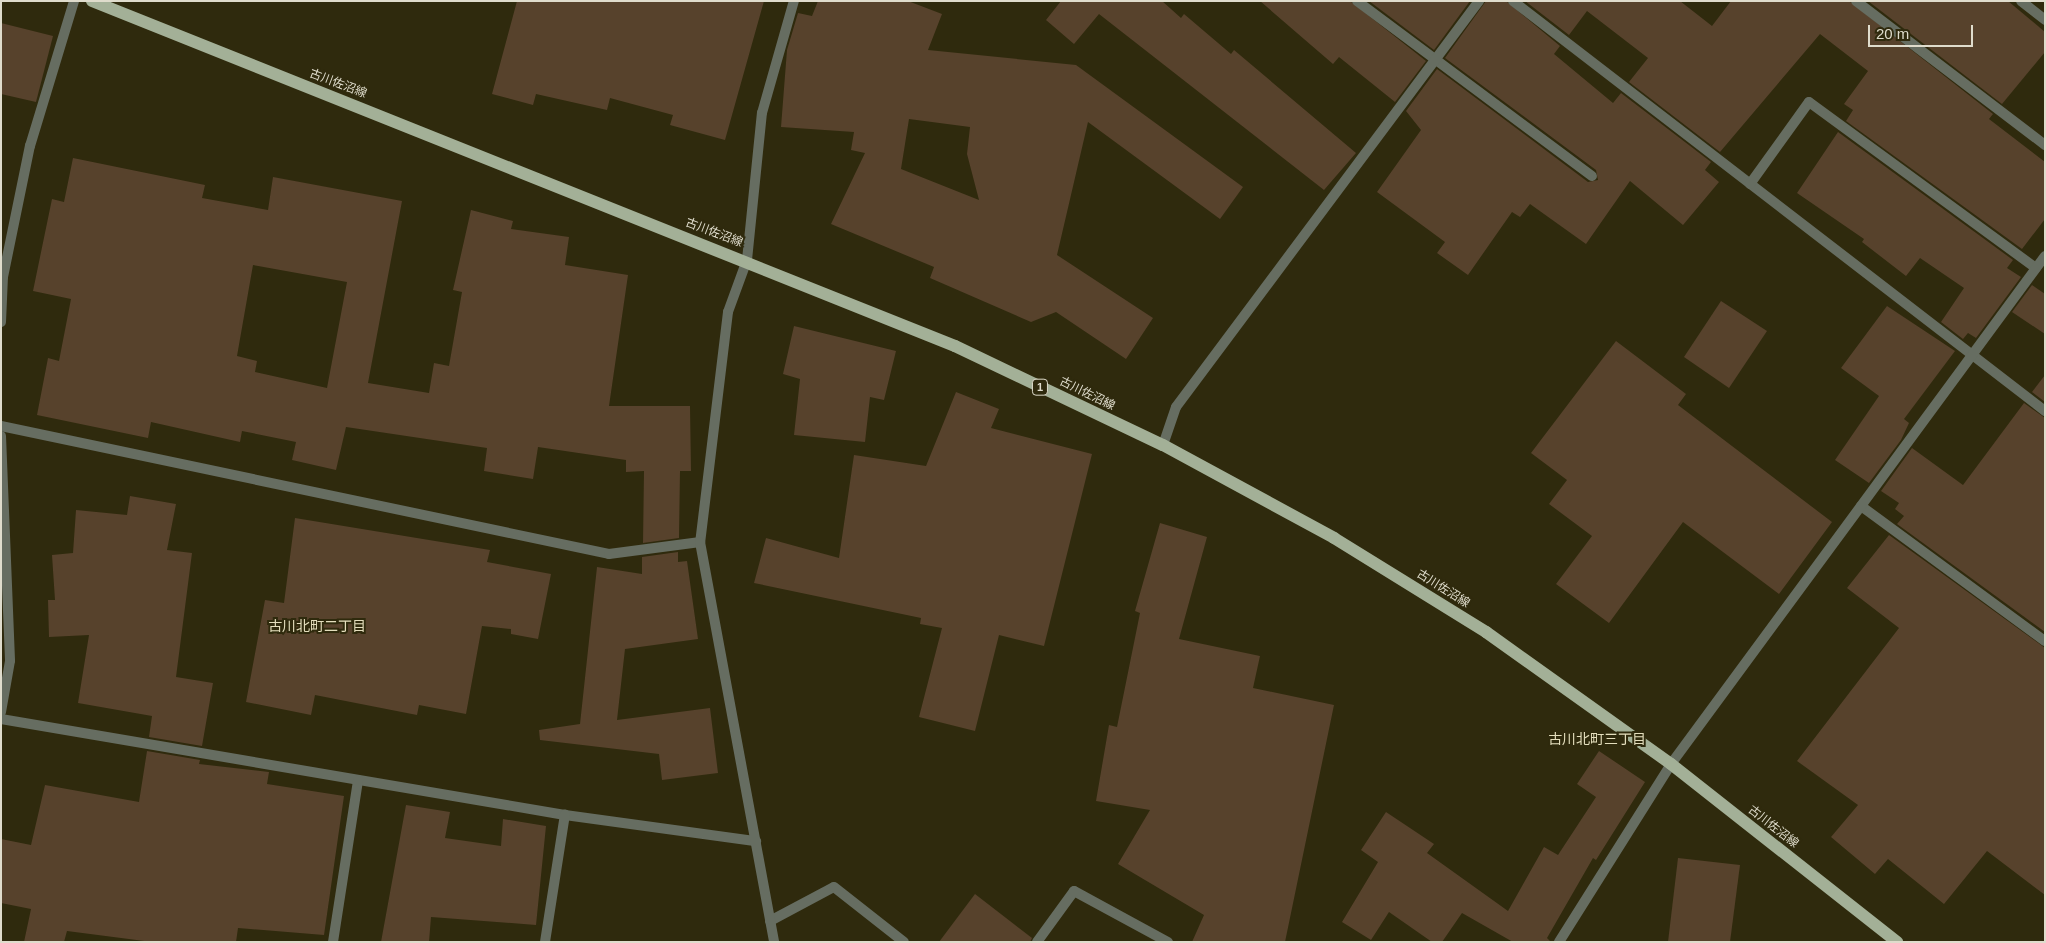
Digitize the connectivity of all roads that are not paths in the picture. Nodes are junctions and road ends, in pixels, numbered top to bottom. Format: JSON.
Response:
{"nodes":[{"id":1,"x":74,"y":1,"type":"edge"},
{"id":2,"x":92,"y":1,"type":"edge"},
{"id":3,"x":794,"y":1,"type":"edge"},
{"id":4,"x":1357,"y":1,"type":"edge"},
{"id":5,"x":1479,"y":1,"type":"edge"},
{"id":6,"x":1513,"y":1,"type":"edge"},
{"id":7,"x":1856,"y":1,"type":"edge"},
{"id":8,"x":2021,"y":1,"type":"edge"},
{"id":9,"x":2045,"y":20,"type":"edge"},
{"id":10,"x":1436,"y":60,"type":"junction"},
{"id":11,"x":2045,"y":145,"type":"edge"},
{"id":12,"x":1592,"y":176,"type":"dead end"},
{"id":13,"x":1750,"y":184,"type":"junction"},
{"id":14,"x":2045,"y":256,"type":"edge"},
{"id":15,"x":747,"y":260,"type":"junction"},
{"id":16,"x":2036,"y":268,"type":"junction"},
{"id":17,"x":2,"y":277,"type":"edge"},
{"id":18,"x":1,"y":322,"type":"edge"},
{"id":19,"x":1972,"y":355,"type":"junction"},
{"id":20,"x":2045,"y":411,"type":"edge"},
{"id":21,"x":1,"y":426,"type":"edge"},
{"id":22,"x":1,"y":436,"type":"edge"},
{"id":23,"x":1163,"y":445,"type":"junction"},
{"id":24,"x":1861,"y":506,"type":"junction"},
{"id":25,"x":700,"y":542,"type":"junction"},
{"id":26,"x":2045,"y":641,"type":"edge"},
{"id":27,"x":1,"y":712,"type":"edge"},
{"id":28,"x":1,"y":719,"type":"edge"},
{"id":29,"x":1671,"y":764,"type":"junction"},
{"id":30,"x":358,"y":780,"type":"junction"},
{"id":31,"x":565,"y":815,"type":"junction"},
{"id":32,"x":756,"y":841,"type":"junction"},
{"id":33,"x":770,"y":921,"type":"junction"},
{"id":34,"x":334,"y":942,"type":"edge"},
{"id":35,"x":545,"y":942,"type":"edge"},
{"id":36,"x":774,"y":942,"type":"edge"},
{"id":37,"x":904,"y":942,"type":"edge"},
{"id":38,"x":1037,"y":942,"type":"edge"},
{"id":39,"x":1168,"y":942,"type":"edge"},
{"id":40,"x":1559,"y":942,"type":"edge"},
{"id":41,"x":1897,"y":942,"type":"edge"}],
"edges":[{"from":1,"to":17,"type":"street"},
{"from":2,"to":15,"type":"main road","name":"古川佐沼線","number":"1"},
{"from":3,"to":15,"type":"street"},
{"from":4,"to":10,"type":"street"},
{"from":5,"to":10,"type":"street"},
{"from":6,"to":13,"type":"street"},
{"from":7,"to":11,"type":"street"},
{"from":8,"to":9,"type":"street"},
{"from":10,"to":12,"type":"street"},
{"from":10,"to":23,"type":"street"},
{"from":13,"to":16,"type":"street"},
{"from":13,"to":19,"type":"street"},
{"from":14,"to":16,"type":"street"},
{"from":15,"to":23,"type":"main road","name":"古川佐沼線","number":"1"},
{"from":15,"to":25,"type":"street"},
{"from":16,"to":19,"type":"street"},
{"from":17,"to":18,"type":"street"},
{"from":19,"to":20,"type":"street"},
{"from":19,"to":24,"type":"street"},
{"from":21,"to":25,"type":"street"},
{"from":22,"to":27,"type":"street"},
{"from":23,"to":29,"type":"main road","name":"古川佐沼線","number":"1"},
{"from":24,"to":26,"type":"street"},
{"from":24,"to":29,"type":"street"},
{"from":25,"to":32,"type":"street"},
{"from":28,"to":30,"type":"street"},
{"from":29,"to":40,"type":"street"},
{"from":29,"to":41,"type":"main road","name":"古川佐沼線","number":"1"},
{"from":30,"to":31,"type":"street"},
{"from":30,"to":34,"type":"street"},
{"from":31,"to":32,"type":"street"},
{"from":31,"to":35,"type":"street"},
{"from":32,"to":33,"type":"street"},
{"from":33,"to":36,"type":"street"},
{"from":33,"to":37,"type":"street"},
{"from":38,"to":39,"type":"street"}]}
